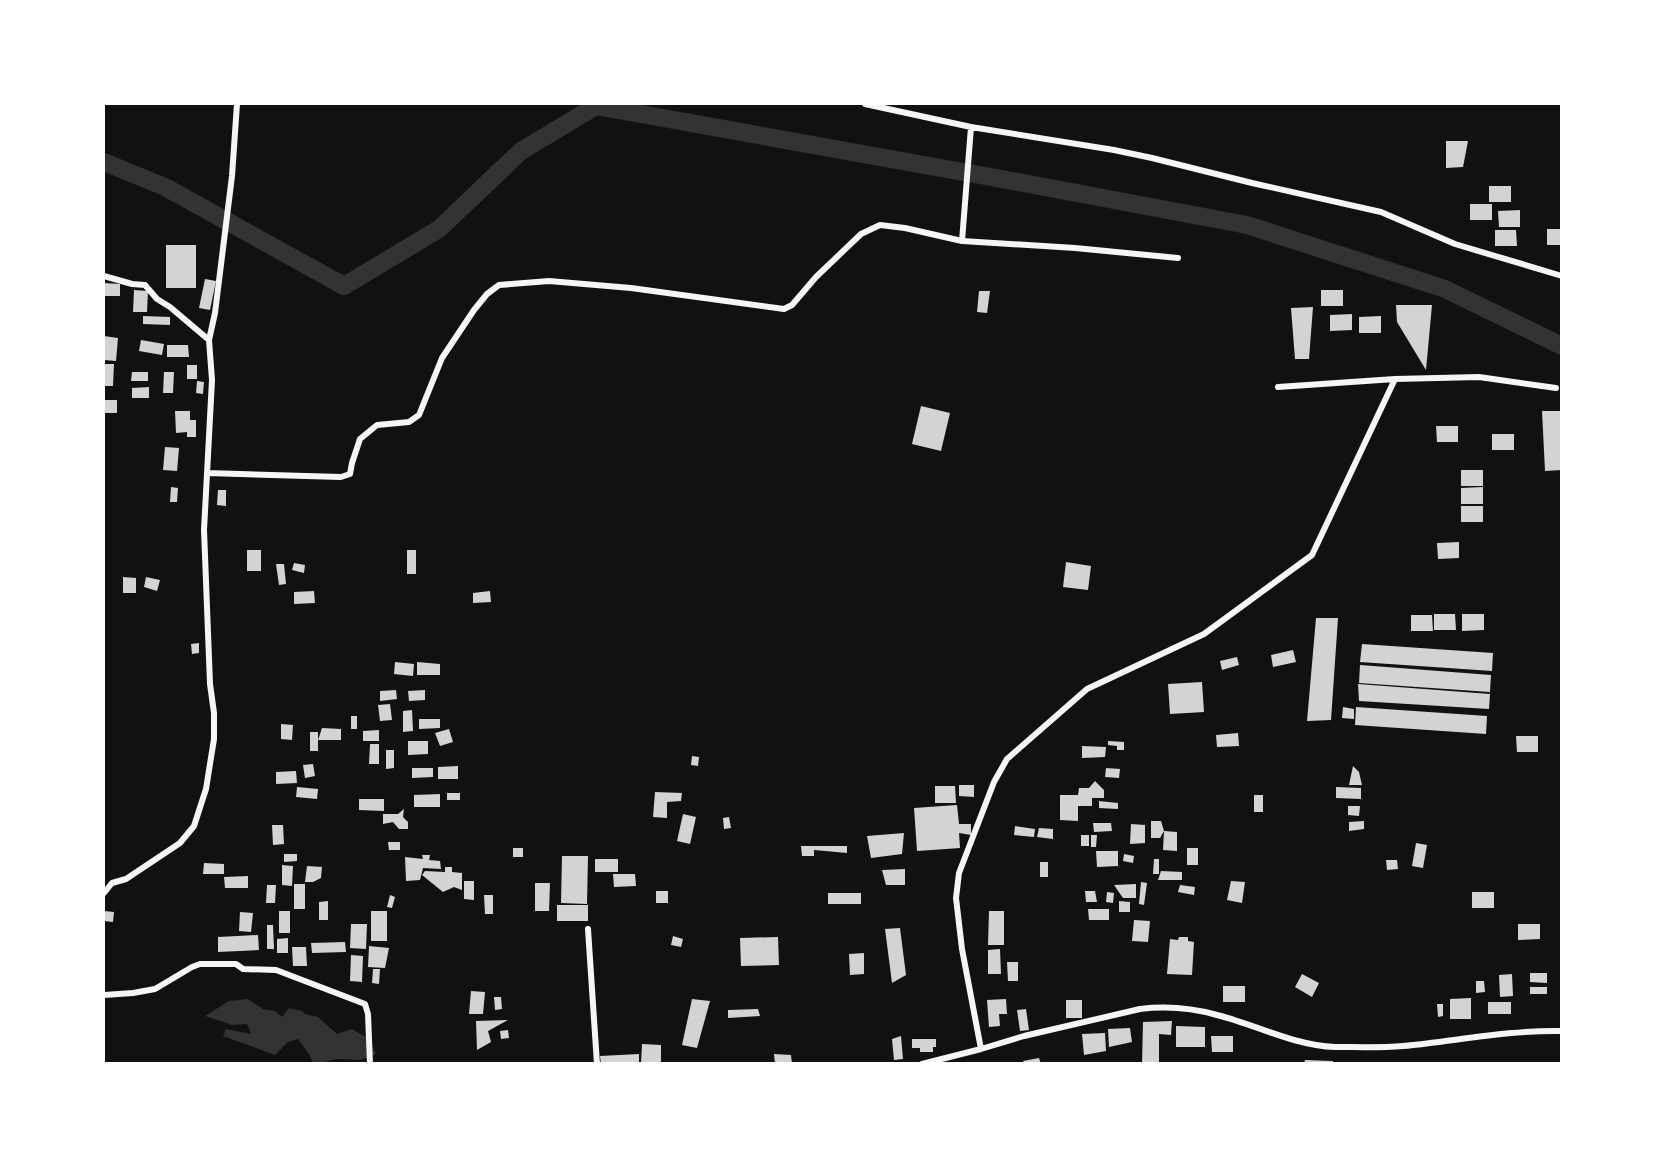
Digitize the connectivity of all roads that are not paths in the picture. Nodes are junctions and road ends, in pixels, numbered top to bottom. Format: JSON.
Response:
{"nodes":[{"id":1,"x":237,"y":104,"type":"edge"},
{"id":2,"x":866,"y":104,"type":"edge"},
{"id":3,"x":971,"y":127,"type":"junction"},
{"id":4,"x":962,"y":240,"type":"junction"},
{"id":5,"x":1178,"y":258,"type":"dead end"},
{"id":6,"x":104,"y":276,"type":"edge"},
{"id":7,"x":1562,"y":276,"type":"edge"},
{"id":8,"x":209,"y":340,"type":"junction"},
{"id":9,"x":1395,"y":379,"type":"junction"},
{"id":10,"x":1278,"y":387,"type":"dead end"},
{"id":11,"x":1556,"y":388,"type":"dead end"},
{"id":12,"x":207,"y":473,"type":"junction"},
{"id":13,"x":104,"y":893,"type":"edge"},
{"id":14,"x":588,"y":929,"type":"dead end"},
{"id":15,"x":104,"y":995,"type":"edge"},
{"id":16,"x":1562,"y":1031,"type":"edge"},
{"id":17,"x":981,"y":1049,"type":"junction"},
{"id":18,"x":370,"y":1064,"type":"edge"},
{"id":19,"x":597,"y":1064,"type":"edge"},
{"id":20,"x":922,"y":1064,"type":"edge"}],
"edges":[{"from":1,"to":8,"type":"street"},
{"from":2,"to":3,"type":"street"},
{"from":3,"to":4,"type":"street"},
{"from":3,"to":7,"type":"street"},
{"from":4,"to":5,"type":"street"},
{"from":4,"to":12,"type":"street"},
{"from":6,"to":8,"type":"street"},
{"from":8,"to":12,"type":"street"},
{"from":9,"to":10,"type":"street"},
{"from":9,"to":11,"type":"street"},
{"from":9,"to":17,"type":"street"},
{"from":12,"to":13,"type":"street"},
{"from":14,"to":19,"type":"street"},
{"from":15,"to":18,"type":"street"},
{"from":16,"to":17,"type":"street"},
{"from":17,"to":20,"type":"street"}]}
